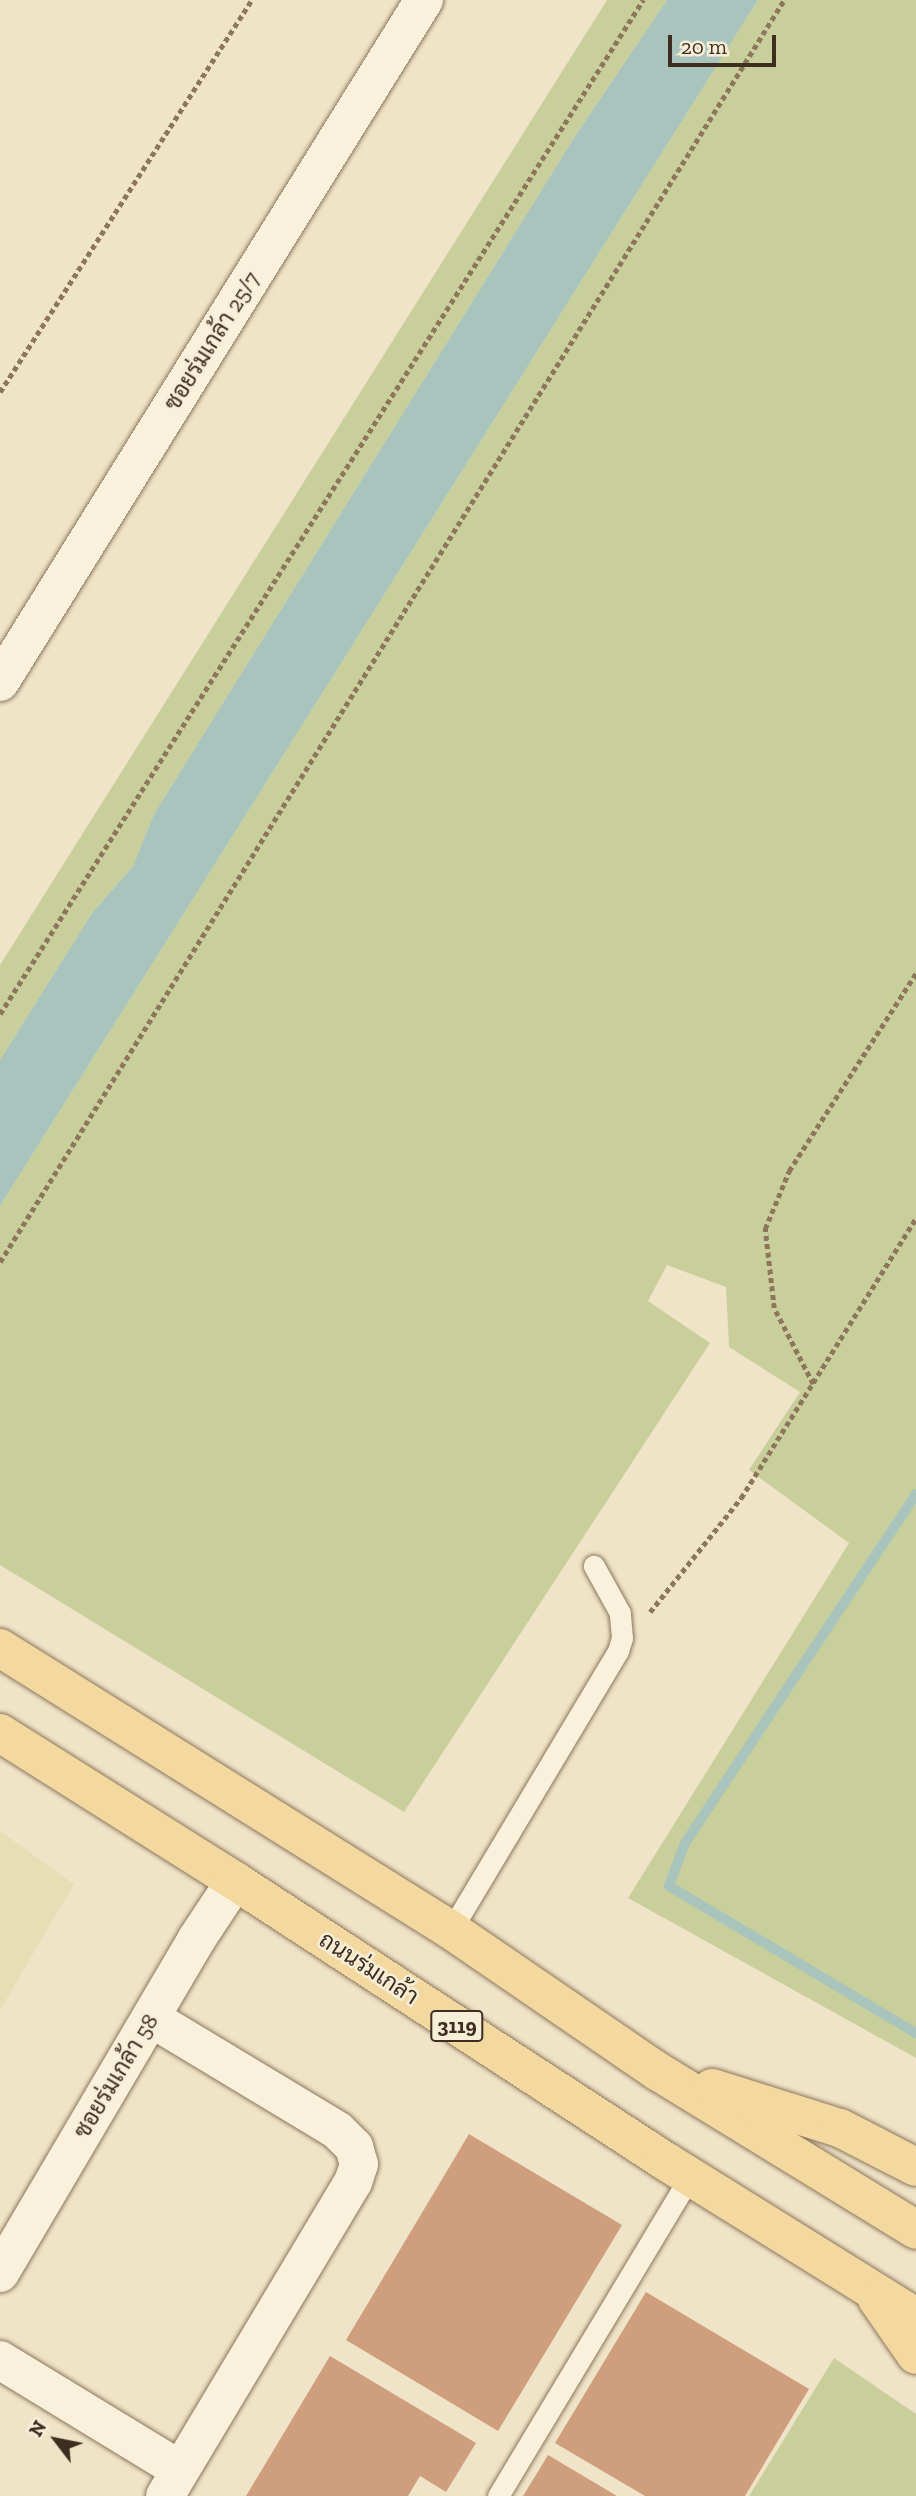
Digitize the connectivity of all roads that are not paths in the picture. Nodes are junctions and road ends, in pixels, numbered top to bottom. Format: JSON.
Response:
{"nodes":[{"id":1,"x":424,"y":0,"type":"edge"},
{"id":2,"x":0,"y":682,"type":"edge"},
{"id":3,"x":594,"y":1566,"type":"dead end"},
{"id":4,"x":0,"y":1648,"type":"edge"},
{"id":5,"x":0,"y":1733,"type":"edge"},
{"id":6,"x":235,"y":1881,"type":"junction"},
{"id":7,"x":451,"y":1930,"type":"junction"},
{"id":8,"x":151,"y":2018,"type":"junction"},
{"id":9,"x":657,"y":2071,"type":"junction"},
{"id":10,"x":916,"y":2167,"type":"edge"},
{"id":11,"x":690,"y":2177,"type":"junction"},
{"id":12,"x":916,"y":2230,"type":"edge"},
{"id":13,"x":0,"y":2273,"type":"edge"},
{"id":14,"x":870,"y":2288,"type":"junction"},
{"id":15,"x":916,"y":2316,"type":"edge"},
{"id":16,"x":916,"y":2355,"type":"edge"},
{"id":17,"x":0,"y":2360,"type":"edge"},
{"id":18,"x":172,"y":2483,"type":"edge"},
{"id":19,"x":498,"y":2496,"type":"edge"}],
"edges":[{"from":1,"to":2,"type":"street","name":"ซอยร่มเกล้า 25/7"},
{"from":3,"to":7,"type":"lane"},
{"from":4,"to":7,"type":"main road"},
{"from":5,"to":6,"type":"main road","name":"ถนนร่มเกล้า","number":"3119"},
{"from":6,"to":8,"type":"street","name":"ซอยร่มเกล้า 58"},
{"from":6,"to":11,"type":"main road","name":"ถนนร่มเกล้า","number":"3119"},
{"from":7,"to":9,"type":"main road"},
{"from":8,"to":13,"type":"street","name":"ซอยร่มเกล้า 58"},
{"from":8,"to":18,"type":"street"},
{"from":9,"to":10,"type":"main road"},
{"from":9,"to":12,"type":"main road"},
{"from":11,"to":14,"type":"main road","name":"ถนนร่มเกล้า","number":"3119"},
{"from":11,"to":19,"type":"lane"},
{"from":14,"to":15,"type":"main road","name":"ถนนร่มเกล้า","number":"3119"},
{"from":14,"to":16,"type":"main road"},
{"from":17,"to":18,"type":"street"}]}
